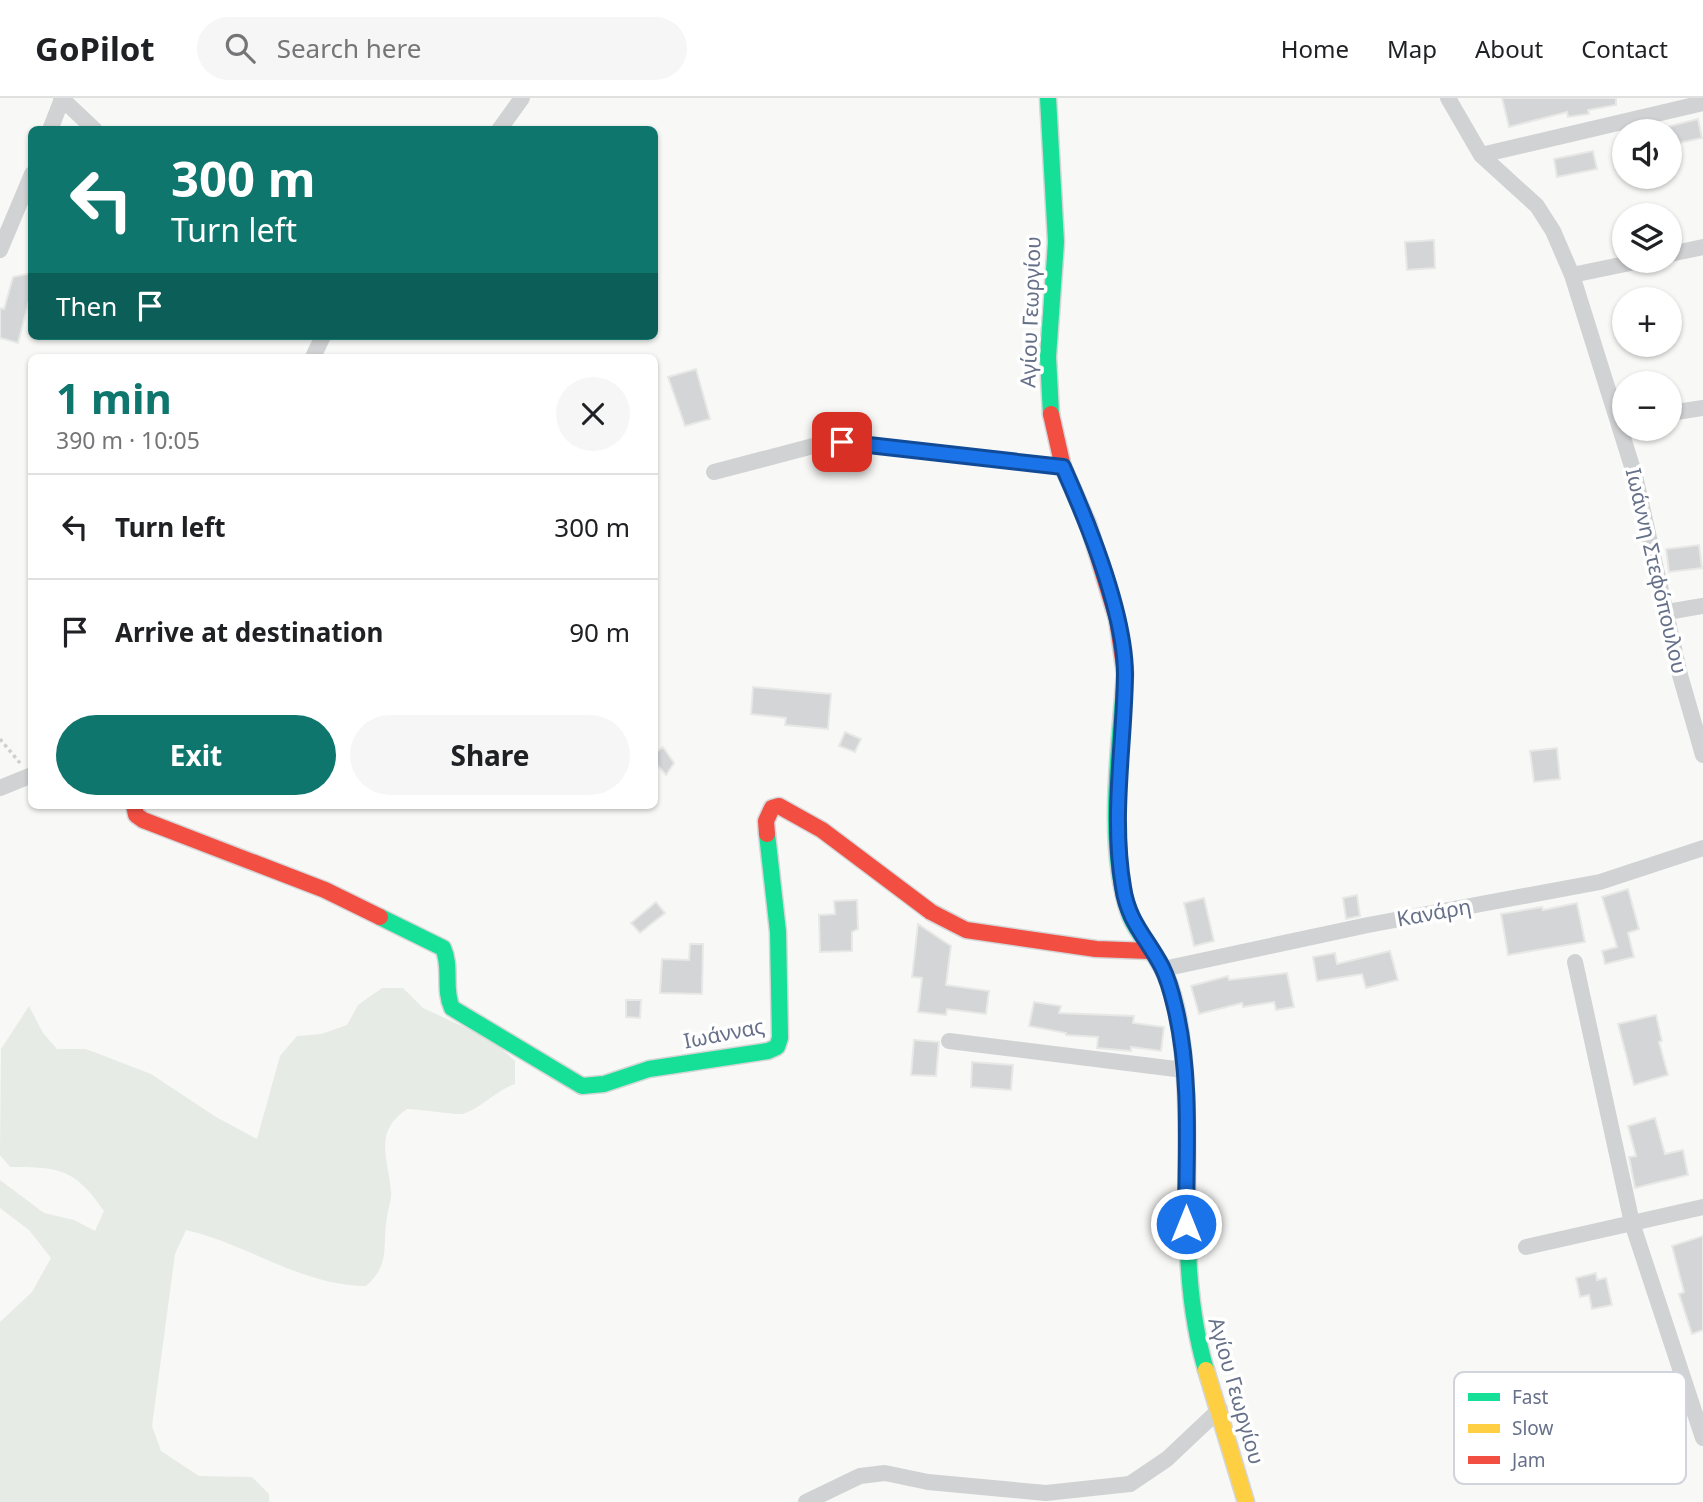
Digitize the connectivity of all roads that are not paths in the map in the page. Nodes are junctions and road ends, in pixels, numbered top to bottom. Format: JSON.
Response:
{"nodes":[{"id":1,"x":522,"y":98,"type":"edge"},
{"id":2,"x":1048,"y":98,"type":"edge"},
{"id":3,"x":1448,"y":98,"type":"edge"},
{"id":4,"x":62,"y":99,"type":"edge"},
{"id":5,"x":1703,"y":103,"type":"edge"},
{"id":6,"x":52,"y":126,"type":"edge"},
{"id":7,"x":91,"y":126,"type":"edge"},
{"id":8,"x":502,"y":126,"type":"edge"},
{"id":9,"x":1481,"y":155,"type":"junction"},
{"id":10,"x":28,"y":184,"type":"edge"},
{"id":11,"x":1703,"y":247,"type":"edge"},
{"id":12,"x":0,"y":250,"type":"edge"},
{"id":13,"x":1682,"y":251,"type":"edge"},
{"id":14,"x":1612,"y":267,"type":"edge"},
{"id":15,"x":1572,"y":275,"type":"junction"},
{"id":16,"x":1612,"y":398,"type":"edge"},
{"id":17,"x":1703,"y":408,"type":"edge"},
{"id":18,"x":1682,"y":411,"type":"edge"},
{"id":19,"x":1625,"y":441,"type":"edge"},
{"id":20,"x":1063,"y":467,"type":"junction"},
{"id":21,"x":714,"y":472,"type":"dead end"},
{"id":22,"x":1703,"y":606,"type":"edge"},
{"id":23,"x":1667,"y":612,"type":"junction"},
{"id":24,"x":1703,"y":755,"type":"edge"},
{"id":25,"x":28,"y":776,"type":"edge"},
{"id":26,"x":0,"y":788,"type":"edge"},
{"id":27,"x":135,"y":809,"type":"edge"},
{"id":28,"x":1703,"y":848,"type":"edge"},
{"id":29,"x":1150,"y":951,"type":"junction"},
{"id":30,"x":1575,"y":962,"type":"dead end"},
{"id":31,"x":1163,"y":969,"type":"junction"},
{"id":32,"x":949,"y":1041,"type":"dead end"},
{"id":33,"x":1184,"y":1070,"type":"junction"},
{"id":34,"x":1703,"y":1207,"type":"edge"},
{"id":35,"x":1632,"y":1223,"type":"junction"},
{"id":36,"x":1526,"y":1247,"type":"dead end"},
{"id":37,"x":1681,"y":1372,"type":"edge"},
{"id":38,"x":1686,"y":1387,"type":"edge"},
{"id":39,"x":1220,"y":1409,"type":"junction"},
{"id":40,"x":1703,"y":1438,"type":"edge"},
{"id":41,"x":806,"y":1502,"type":"edge"},
{"id":42,"x":1246,"y":1502,"type":"edge"}],
"edges":[{"from":1,"to":8,"type":"street"},
{"from":2,"to":20,"type":"street","name":"Αγίου Γεωργίου"},
{"from":3,"to":9,"type":"street","name":"Ιωάννη Στεφόπουλου"},
{"from":4,"to":6,"type":"street"},
{"from":4,"to":7,"type":"street"},
{"from":5,"to":9,"type":"street"},
{"from":9,"to":15,"type":"street","name":"Ιωάννη Στεφόπουλου"},
{"from":10,"to":12,"type":"street"},
{"from":11,"to":13,"type":"street"},
{"from":14,"to":15,"type":"street"},
{"from":15,"to":16,"type":"street","name":"Ιωάννη Στεφόπουλου"},
{"from":17,"to":18,"type":"street"},
{"from":19,"to":23,"type":"street","name":"Ιωάννη Στεφόπουλου"},
{"from":20,"to":21,"type":"street"},
{"from":20,"to":29,"type":"street","name":"Αγίου Γεωργίου"},
{"from":22,"to":23,"type":"street"},
{"from":23,"to":24,"type":"street","name":"Ιωάννη Στεφόπουλου"},
{"from":25,"to":26,"type":"street"},
{"from":27,"to":29,"type":"street","name":"Ιωάννας"},
{"from":28,"to":31,"type":"street","name":"Κανάρη"},
{"from":29,"to":31,"type":"street","name":"Αγίου Γεωργίου"},
{"from":30,"to":35,"type":"street"},
{"from":31,"to":33,"type":"street","name":"Αγίου Γεωργίου"},
{"from":32,"to":33,"type":"street"},
{"from":33,"to":39,"type":"street","name":"Αγίου Γεωργίου"},
{"from":34,"to":35,"type":"street"},
{"from":35,"to":36,"type":"street"},
{"from":35,"to":37,"type":"street"},
{"from":38,"to":40,"type":"street"},
{"from":39,"to":41,"type":"street"},
{"from":39,"to":42,"type":"street","name":"Αγίου Γεωργίου"}]}
